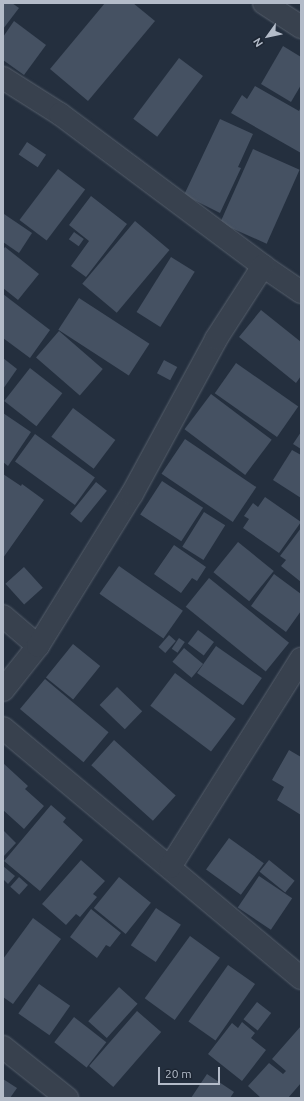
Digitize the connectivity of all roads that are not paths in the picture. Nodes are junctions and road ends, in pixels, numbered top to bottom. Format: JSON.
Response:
{"nodes":[{"id":1,"x":264,"y":3,"type":"edge"},
{"id":2,"x":301,"y":27,"type":"edge"},
{"id":3,"x":3,"y":78,"type":"edge"},
{"id":4,"x":263,"y":266,"type":"junction"},
{"id":5,"x":301,"y":292,"type":"edge"},
{"id":6,"x":3,"y":616,"type":"edge"},
{"id":7,"x":38,"y":646,"type":"junction"},
{"id":8,"x":301,"y":659,"type":"edge"},
{"id":9,"x":3,"y":690,"type":"edge"},
{"id":10,"x":3,"y":728,"type":"edge"},
{"id":11,"x":170,"y":867,"type":"junction"},
{"id":12,"x":301,"y":978,"type":"edge"},
{"id":13,"x":3,"y":1047,"type":"edge"},
{"id":14,"x":67,"y":1098,"type":"edge"}],
"edges":[{"from":1,"to":2,"type":"street"},
{"from":3,"to":4,"type":"street"},
{"from":4,"to":5,"type":"street"},
{"from":4,"to":7,"type":"street"},
{"from":6,"to":7,"type":"street"},
{"from":7,"to":9,"type":"street"},
{"from":8,"to":11,"type":"street"},
{"from":10,"to":11,"type":"street"},
{"from":11,"to":12,"type":"street"},
{"from":13,"to":14,"type":"street"}]}
